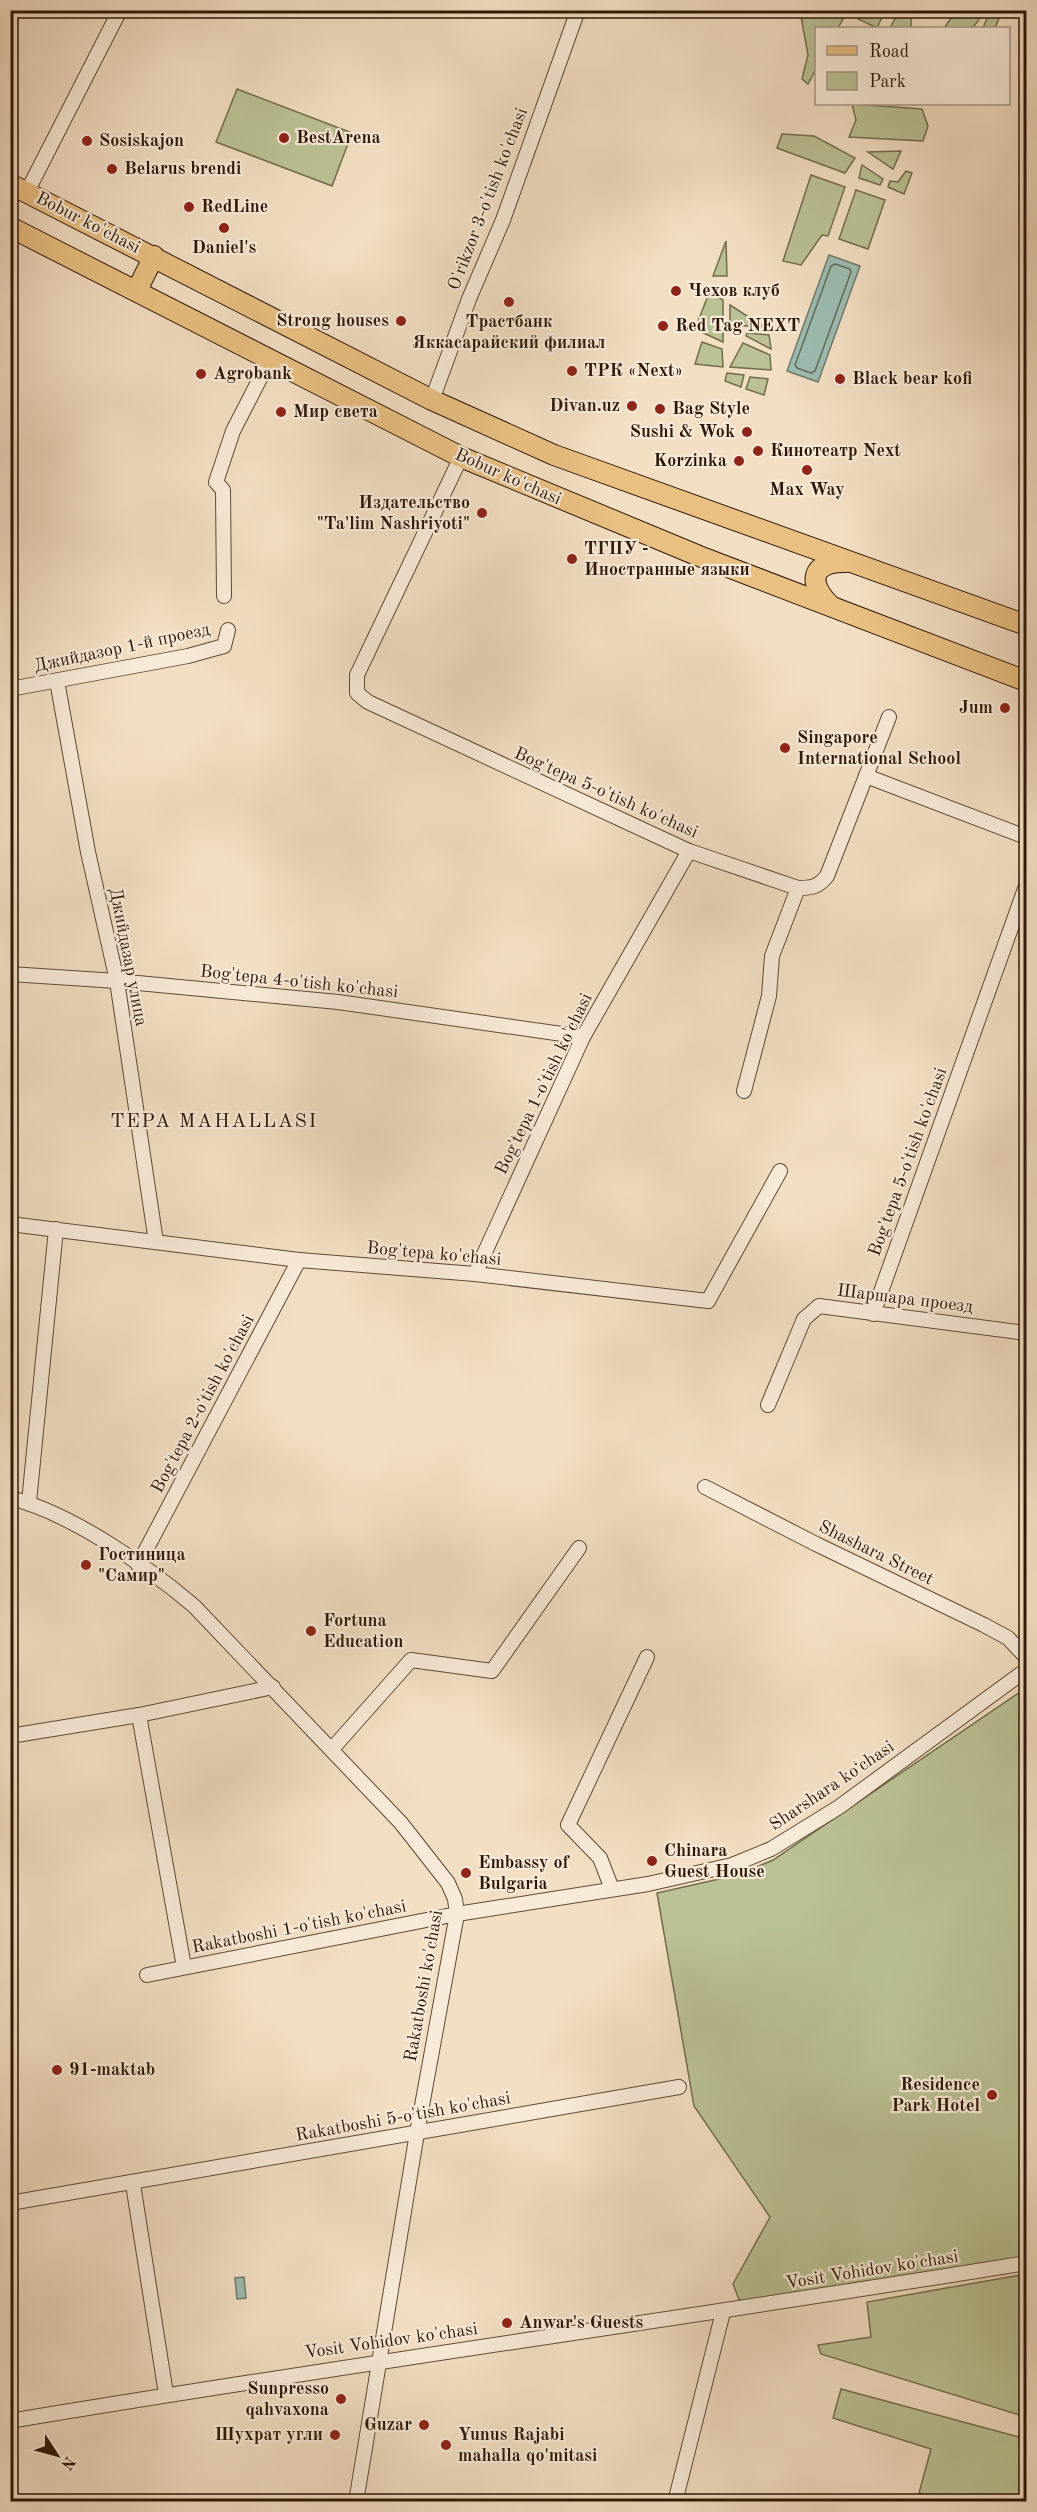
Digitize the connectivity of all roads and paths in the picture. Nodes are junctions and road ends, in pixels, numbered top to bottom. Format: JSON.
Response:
{"nodes":[{"id":1,"x":120,"y":10,"type":"edge"},
{"id":2,"x":578,"y":10,"type":"edge"},
{"id":3,"x":19,"y":188,"type":"edge"},
{"id":4,"x":10,"y":227,"type":"edge"},
{"id":5,"x":154,"y":256,"type":"junction"},
{"id":6,"x":136,"y":290,"type":"junction"},
{"id":7,"x":270,"y":359,"type":"junction"},
{"id":8,"x":432,"y":400,"type":"junction"},
{"id":9,"x":461,"y":457,"type":"junction"},
{"id":10,"x":851,"y":562,"type":"dead end"},
{"id":11,"x":224,"y":596,"type":"dead end"},
{"id":12,"x":833,"y":608,"type":"junction"},
{"id":13,"x":1026,"y":626,"type":"edge"},
{"id":14,"x":228,"y":630,"type":"dead end"},
{"id":15,"x":57,"y":681,"type":"junction"},
{"id":16,"x":1026,"y":681,"type":"edge"},
{"id":17,"x":10,"y":689,"type":"edge"},
{"id":18,"x":889,"y":717,"type":"dead end"},
{"id":19,"x":866,"y":776,"type":"junction"},
{"id":20,"x":1026,"y":837,"type":"edge"},
{"id":21,"x":689,"y":851,"type":"junction"},
{"id":22,"x":1026,"y":886,"type":"edge"},
{"id":23,"x":798,"y":888,"type":"junction"},
{"id":24,"x":10,"y":974,"type":"edge"},
{"id":25,"x":117,"y":981,"type":"junction"},
{"id":26,"x":583,"y":1037,"type":"junction"},
{"id":27,"x":744,"y":1091,"type":"dead end"},
{"id":28,"x":780,"y":1171,"type":"dead end"},
{"id":29,"x":10,"y":1224,"type":"edge"},
{"id":30,"x":56,"y":1229,"type":"junction"},
{"id":31,"x":156,"y":1242,"type":"junction"},
{"id":32,"x":299,"y":1260,"type":"junction"},
{"id":33,"x":475,"y":1274,"type":"junction"},
{"id":34,"x":873,"y":1314,"type":"junction"},
{"id":35,"x":1026,"y":1333,"type":"edge"},
{"id":36,"x":768,"y":1405,"type":"dead end"},
{"id":37,"x":705,"y":1487,"type":"dead end"},
{"id":38,"x":10,"y":1497,"type":"edge"},
{"id":39,"x":29,"y":1502,"type":"junction"},
{"id":40,"x":579,"y":1548,"type":"dead end"},
{"id":41,"x":138,"y":1565,"type":"junction"},
{"id":42,"x":647,"y":1657,"type":"dead end"},
{"id":43,"x":1026,"y":1657,"type":"edge"},
{"id":44,"x":1026,"y":1670,"type":"edge"},
{"id":45,"x":273,"y":1687,"type":"junction"},
{"id":46,"x":139,"y":1715,"type":"junction"},
{"id":47,"x":10,"y":1736,"type":"edge"},
{"id":48,"x":332,"y":1749,"type":"junction"},
{"id":49,"x":612,"y":1889,"type":"junction"},
{"id":50,"x":457,"y":1914,"type":"junction"},
{"id":51,"x":184,"y":1967,"type":"junction"},
{"id":52,"x":147,"y":1975,"type":"dead end"},
{"id":53,"x":679,"y":2087,"type":"dead end"},
{"id":54,"x":417,"y":2133,"type":"junction"},
{"id":55,"x":133,"y":2184,"type":"junction"},
{"id":56,"x":10,"y":2203,"type":"edge"},
{"id":57,"x":1026,"y":2263,"type":"edge"},
{"id":58,"x":723,"y":2312,"type":"junction"},
{"id":59,"x":380,"y":2360,"type":"junction"},
{"id":60,"x":166,"y":2394,"type":"junction"},
{"id":61,"x":10,"y":2421,"type":"edge"},
{"id":62,"x":356,"y":2502,"type":"edge"},
{"id":63,"x":675,"y":2502,"type":"edge"}],
"edges":[{"from":1,"to":3,"type":"street"},
{"from":2,"to":8,"type":"street","name":"O'rikzor 3-o'tish ko'chasi"},
{"from":3,"to":5,"type":"main road","name":"Bobur ko'chasi"},
{"from":4,"to":6,"type":"main road","name":"Bobur ko'chasi"},
{"from":5,"to":6,"type":"main road"},
{"from":5,"to":8,"type":"main road","name":"Bobur ko'chasi"},
{"from":6,"to":7,"type":"main road","name":"Bobur ko'chasi"},
{"from":7,"to":9,"type":"main road","name":"Bobur ko'chasi"},
{"from":7,"to":11,"type":"street"},
{"from":8,"to":13,"type":"main road","name":"Bobur ko'chasi"},
{"from":9,"to":12,"type":"main road","name":"Bobur ko'chasi"},
{"from":9,"to":21,"type":"street","name":"Bog'tepa 5-o'tish ko'chasi"},
{"from":10,"to":12,"type":"main road"},
{"from":12,"to":16,"type":"main road","name":"Bobur ko'chasi"},
{"from":14,"to":15,"type":"street","name":"Джийдазор 1-й проезд"},
{"from":15,"to":17,"type":"street","name":"Джийдазор 1-й проезд"},
{"from":15,"to":25,"type":"street","name":"Джийдазар улица"},
{"from":18,"to":19,"type":"street"},
{"from":19,"to":20,"type":"street"},
{"from":19,"to":23,"type":"street"},
{"from":21,"to":23,"type":"street","name":"Bog'tepa 5-o'tish ko'chasi"},
{"from":21,"to":26,"type":"street","name":"Bog'tepa 1-o'tish ko'chasi"},
{"from":22,"to":34,"type":"street","name":"Bog'tepa 5-o'tish ko'chasi"},
{"from":23,"to":27,"type":"street"},
{"from":24,"to":25,"type":"street","name":"Bog'tepa 4-o'tish ko'chasi"},
{"from":25,"to":26,"type":"street","name":"Bog'tepa 4-o'tish ko'chasi"},
{"from":25,"to":31,"type":"street","name":"Джийдазар улица"},
{"from":26,"to":33,"type":"street","name":"Bog'tepa 1-o'tish ko'chasi"},
{"from":28,"to":33,"type":"street","name":"Bog'tepa ko'chasi"},
{"from":29,"to":30,"type":"street","name":"Bog'tepa ko'chasi"},
{"from":30,"to":31,"type":"street","name":"Bog'tepa ko'chasi"},
{"from":30,"to":39,"type":"street"},
{"from":31,"to":32,"type":"street","name":"Bog'tepa ko'chasi"},
{"from":32,"to":33,"type":"street","name":"Bog'tepa ko'chasi"},
{"from":32,"to":41,"type":"street","name":"Bog'tepa 2-o'tish ko'chasi"},
{"from":34,"to":35,"type":"street","name":"Шаршара проезд"},
{"from":34,"to":36,"type":"street","name":"Шаршара проезд"},
{"from":37,"to":43,"type":"street","name":"Shashara Street"},
{"from":38,"to":39,"type":"street","name":"Rakatboshi ko'chasi"},
{"from":39,"to":41,"type":"street","name":"Rakatboshi ko'chasi"},
{"from":40,"to":48,"type":"street"},
{"from":41,"to":45,"type":"street","name":"Rakatboshi ko'chasi"},
{"from":42,"to":49,"type":"street"},
{"from":44,"to":49,"type":"street","name":"Sharshara koʻchasi"},
{"from":45,"to":46,"type":"street"},
{"from":45,"to":48,"type":"street","name":"Rakatboshi ko'chasi"},
{"from":46,"to":47,"type":"street"},
{"from":46,"to":51,"type":"street"},
{"from":48,"to":50,"type":"street","name":"Rakatboshi ko'chasi"},
{"from":49,"to":50,"type":"street","name":"Sharshara koʻchasi"},
{"from":50,"to":51,"type":"street","name":"Rakatboshi 1-o'tish ko'chasi"},
{"from":50,"to":54,"type":"street","name":"Rakatboshi ko'chasi"},
{"from":51,"to":52,"type":"street","name":"Rakatboshi 1-o'tish ko'chasi"},
{"from":53,"to":54,"type":"street","name":"Rakatboshi 5-o'tish ko'chasi"},
{"from":54,"to":55,"type":"street","name":"Rakatboshi 5-o'tish ko'chasi"},
{"from":54,"to":59,"type":"street","name":"Rakatboshi ko'chasi"},
{"from":55,"to":56,"type":"street","name":"Rakatboshi 5-o'tish ko'chasi"},
{"from":55,"to":60,"type":"street"},
{"from":57,"to":58,"type":"street","name":"Vosit Vohidov ko'chasi"},
{"from":58,"to":59,"type":"street","name":"Vosit Vohidov ko'chasi"},
{"from":58,"to":63,"type":"street"},
{"from":59,"to":60,"type":"street","name":"Vosit Vohidov ko'chasi"},
{"from":59,"to":62,"type":"street","name":"Rakatboshi ko'chasi"},
{"from":60,"to":61,"type":"street","name":"Vosit Vohidov ko'chasi"}]}
